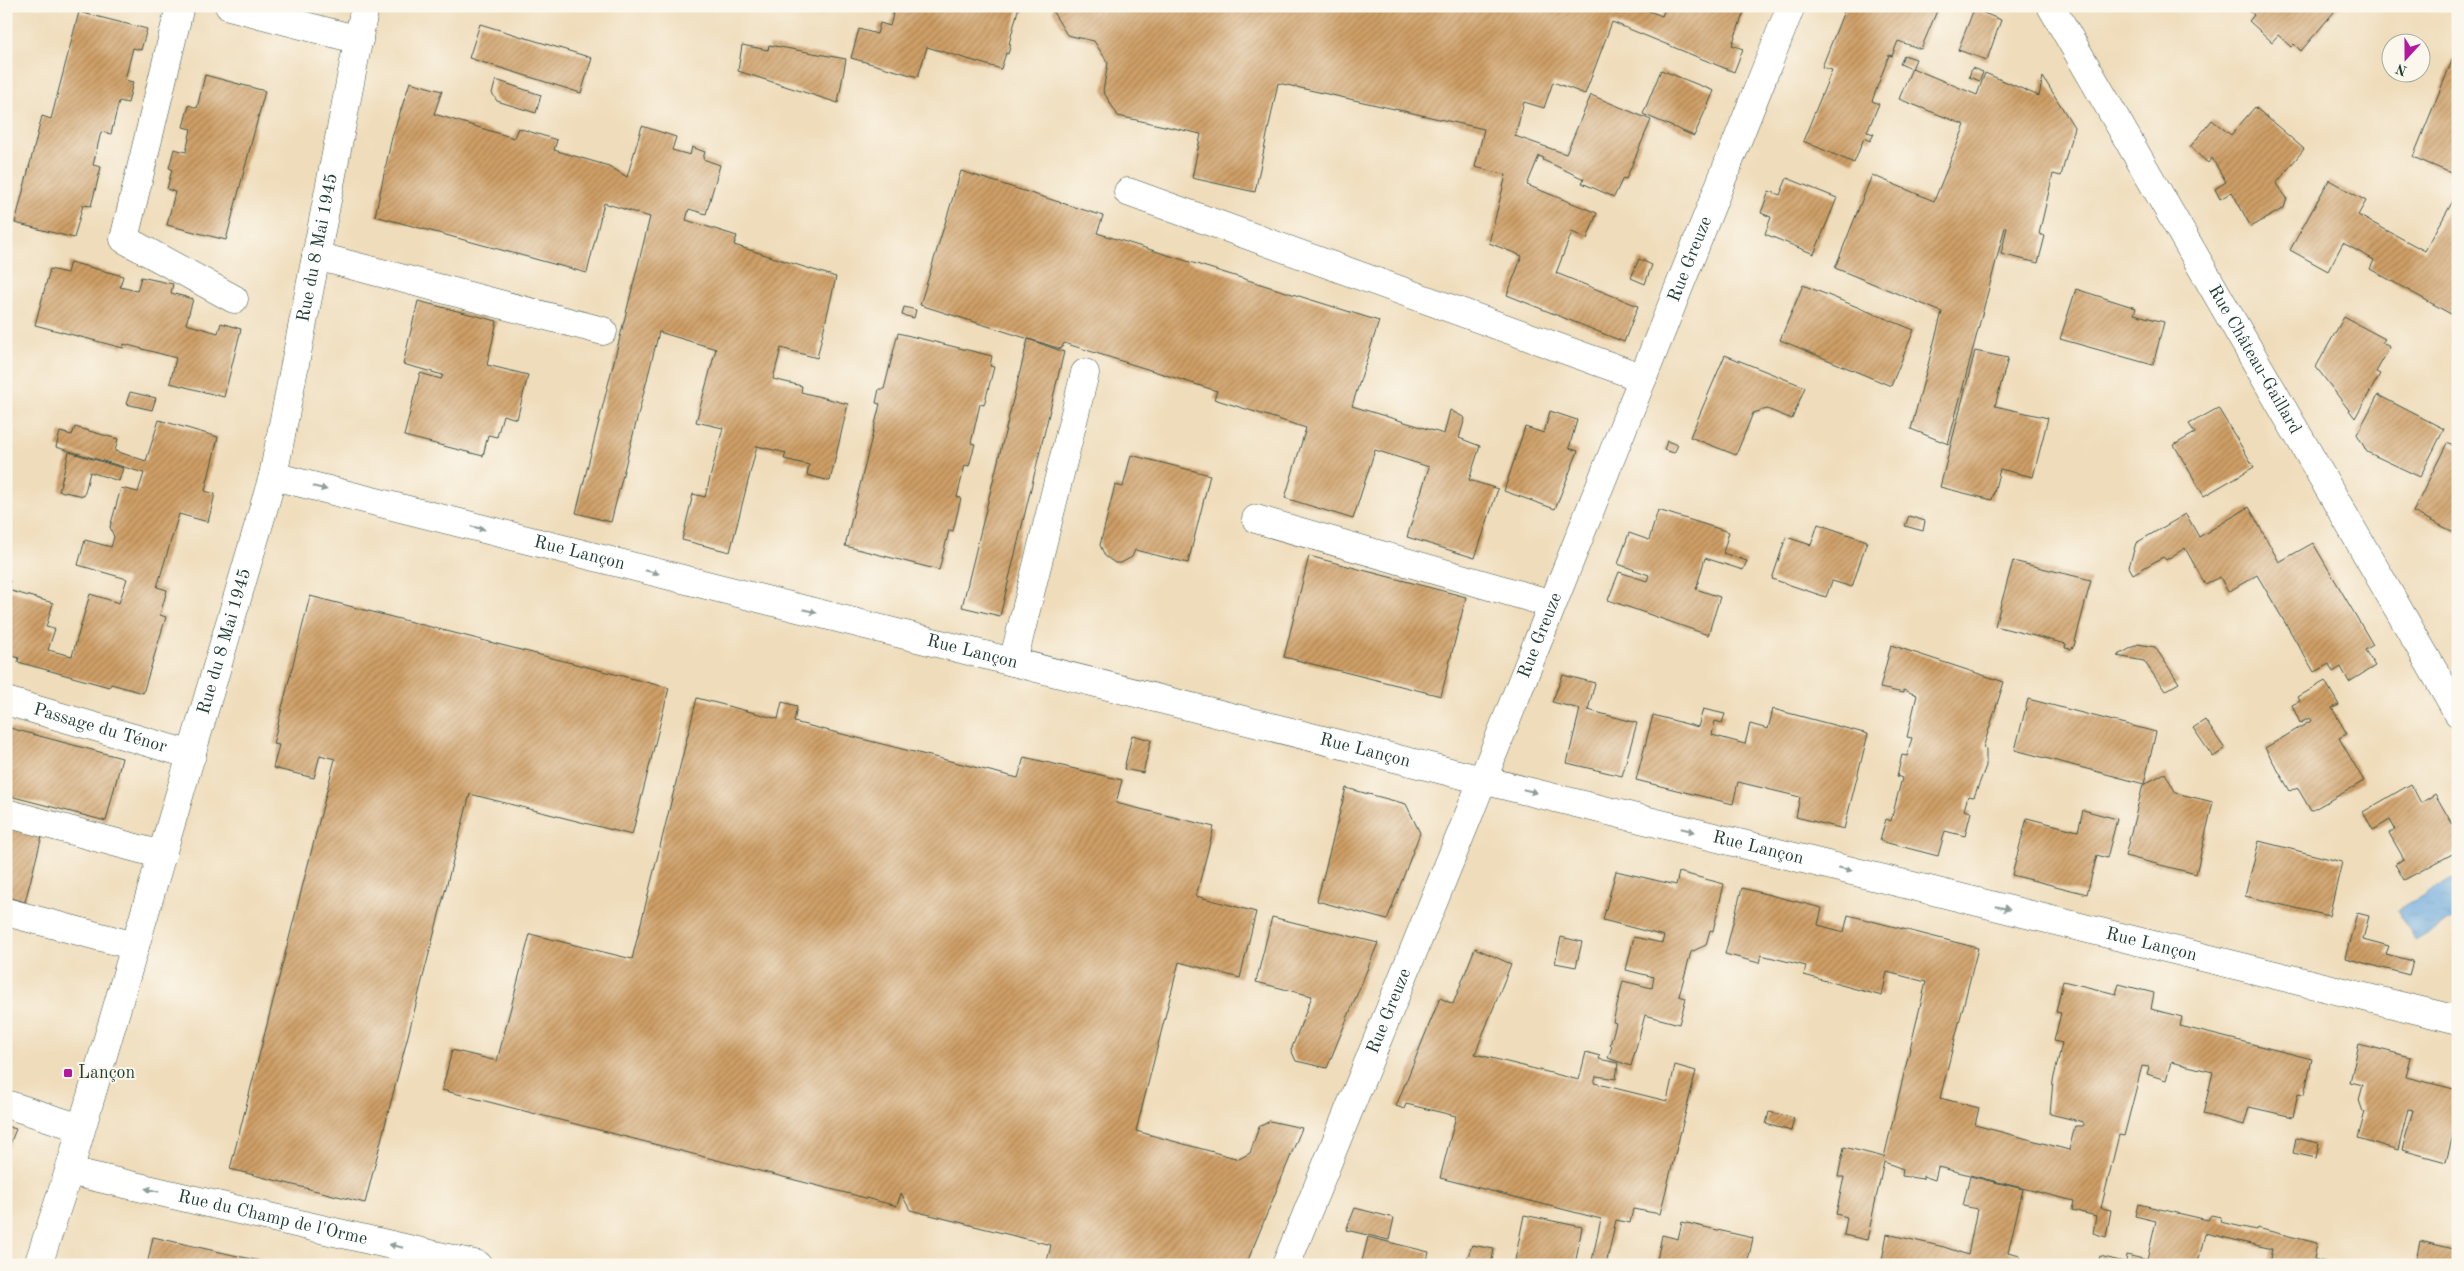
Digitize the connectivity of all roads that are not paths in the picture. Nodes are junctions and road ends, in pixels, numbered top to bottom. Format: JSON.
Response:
{"nodes":[{"id":1,"x":180,"y":6,"type":"edge"},
{"id":2,"x":229,"y":6,"type":"edge"},
{"id":3,"x":365,"y":6,"type":"edge"},
{"id":4,"x":1791,"y":6,"type":"edge"},
{"id":5,"x":2051,"y":6,"type":"edge"},
{"id":6,"x":359,"y":40,"type":"junction"},
{"id":7,"x":1128,"y":192,"type":"dead end"},
{"id":8,"x":316,"y":256,"type":"junction"},
{"id":9,"x":234,"y":298,"type":"dead end"},
{"id":10,"x":603,"y":330,"type":"dead end"},
{"id":11,"x":1086,"y":373,"type":"dead end"},
{"id":12,"x":1643,"y":378,"type":"junction"},
{"id":13,"x":273,"y":476,"type":"junction"},
{"id":14,"x":1256,"y":519,"type":"dead end"},
{"id":15,"x":1552,"y":604,"type":"junction"},
{"id":16,"x":1013,"y":662,"type":"junction"},
{"id":17,"x":6,"y":701,"type":"edge"},
{"id":18,"x":2458,"y":713,"type":"edge"},
{"id":19,"x":192,"y":755,"type":"junction"},
{"id":20,"x":1482,"y":780,"type":"junction"},
{"id":21,"x":6,"y":813,"type":"edge"},
{"id":22,"x":162,"y":856,"type":"junction"},
{"id":23,"x":6,"y":912,"type":"edge"},
{"id":24,"x":135,"y":946,"type":"junction"},
{"id":25,"x":2458,"y":1020,"type":"edge"},
{"id":26,"x":6,"y":1104,"type":"edge"},
{"id":27,"x":81,"y":1128,"type":"junction"},
{"id":28,"x":68,"y":1171,"type":"junction"},
{"id":29,"x":38,"y":1265,"type":"edge"},
{"id":30,"x":478,"y":1265,"type":"edge"},
{"id":31,"x":1286,"y":1265,"type":"edge"}],
"edges":[{"from":1,"to":9,"type":"street"},
{"from":2,"to":6,"type":"street"},
{"from":3,"to":6,"type":"street","name":"Rue du 8 Mai 1945"},
{"from":4,"to":12,"type":"street","name":"Rue Greuze"},
{"from":5,"to":18,"type":"street","name":"Rue Château-Gaillard"},
{"from":6,"to":8,"type":"street","name":"Rue du 8 Mai 1945"},
{"from":7,"to":12,"type":"street"},
{"from":8,"to":10,"type":"street"},
{"from":8,"to":13,"type":"street","name":"Rue du 8 Mai 1945"},
{"from":11,"to":16,"type":"street"},
{"from":12,"to":15,"type":"street","name":"Rue Greuze"},
{"from":13,"to":16,"type":"street","name":"Rue Lançon","one_way":true},
{"from":13,"to":19,"type":"street","name":"Rue du 8 Mai 1945"},
{"from":14,"to":15,"type":"street"},
{"from":15,"to":20,"type":"street","name":"Rue Greuze"},
{"from":16,"to":20,"type":"street","name":"Rue Lançon"},
{"from":17,"to":19,"type":"street","name":"Passage du Ténor"},
{"from":19,"to":22,"type":"street","name":"Rue du 8 Mai 1945"},
{"from":20,"to":25,"type":"street","name":"Rue Lançon","one_way":true},
{"from":20,"to":31,"type":"street","name":"Rue Greuze"},
{"from":21,"to":22,"type":"street"},
{"from":22,"to":24,"type":"street","name":"Rue du 8 Mai 1945"},
{"from":23,"to":24,"type":"street"},
{"from":24,"to":27,"type":"street","name":"Rue du 8 Mai 1945"},
{"from":26,"to":27,"type":"street"},
{"from":27,"to":28,"type":"street","name":"Rue du 8 Mai 1945"},
{"from":28,"to":29,"type":"street","name":"Rue du 8 Mai 1945"},
{"from":30,"to":28,"type":"street","name":"Rue du Champ de l'Orme","one_way":true}]}
